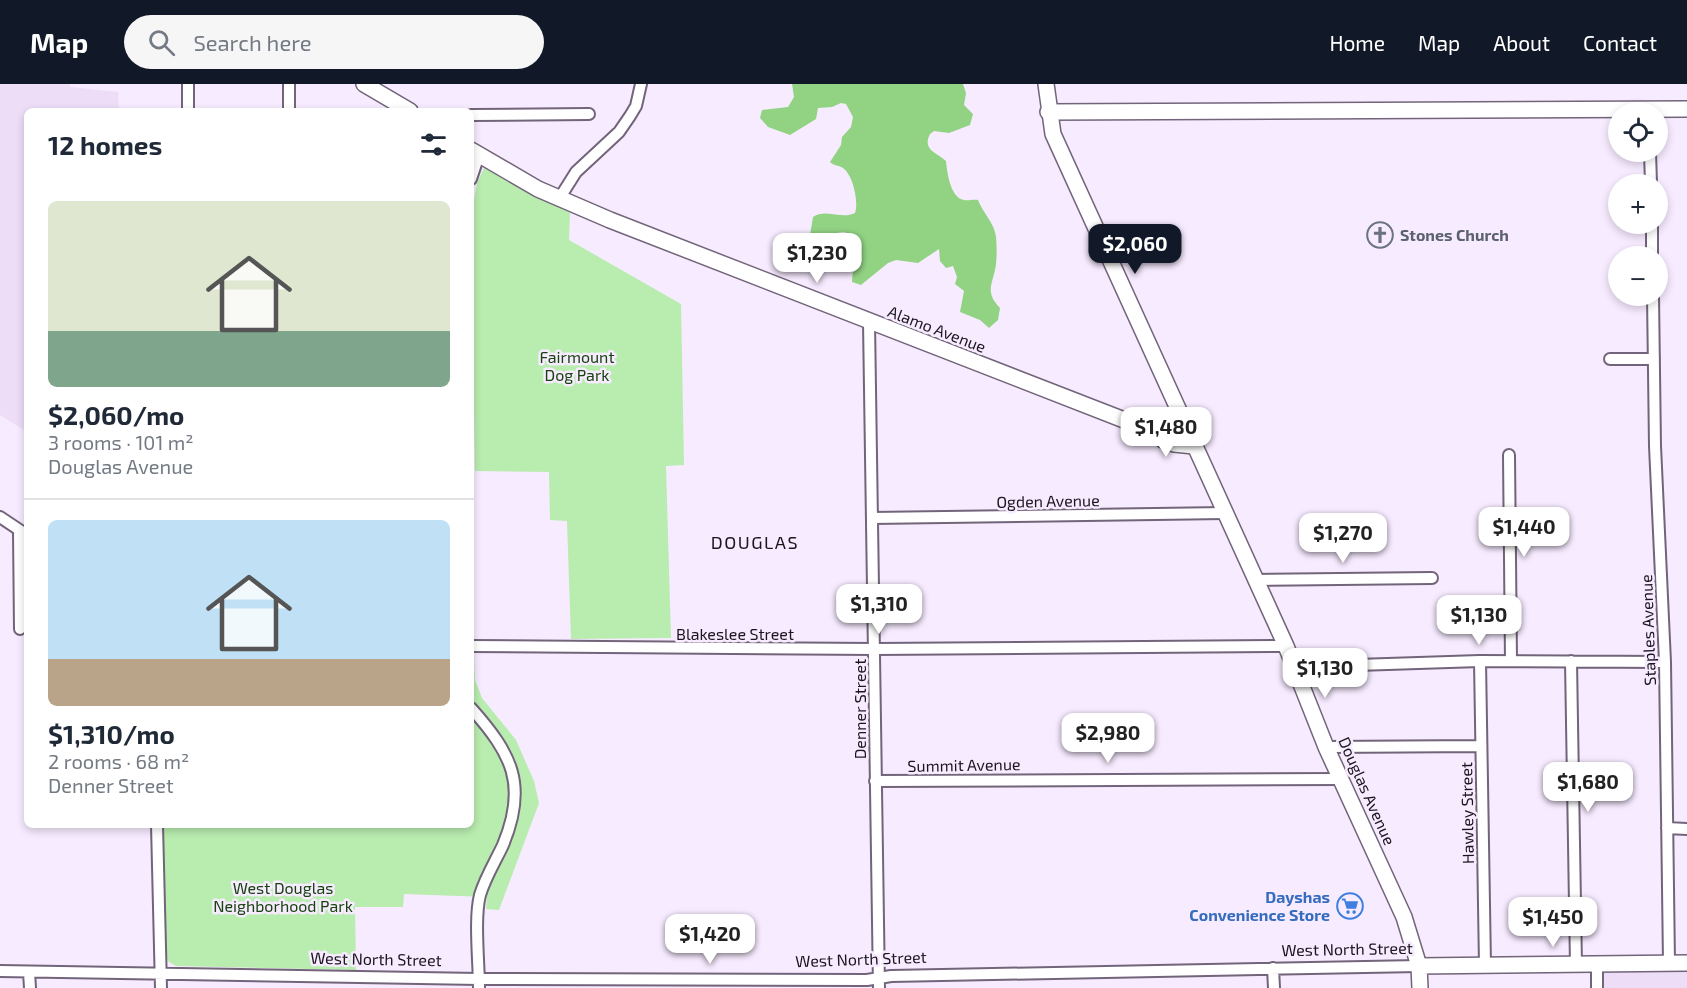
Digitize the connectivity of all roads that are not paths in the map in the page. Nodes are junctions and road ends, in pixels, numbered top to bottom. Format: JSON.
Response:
{"nodes":[{"id":1,"x":188,"y":84,"type":"edge"},
{"id":2,"x":289,"y":84,"type":"edge"},
{"id":3,"x":364,"y":84,"type":"edge"},
{"id":4,"x":641,"y":84,"type":"edge"},
{"id":5,"x":1046,"y":84,"type":"edge"},
{"id":6,"x":188,"y":108,"type":"edge"},
{"id":7,"x":289,"y":108,"type":"edge"},
{"id":8,"x":405,"y":108,"type":"edge"},
{"id":9,"x":1687,"y":109,"type":"edge"},
{"id":10,"x":1668,"y":110,"type":"edge"},
{"id":11,"x":1608,"y":111,"type":"edge"},
{"id":12,"x":1048,"y":112,"type":"junction"},
{"id":13,"x":589,"y":114,"type":"dead end"},
{"id":14,"x":474,"y":115,"type":"edge"},
{"id":15,"x":475,"y":153,"type":"edge"},
{"id":16,"x":560,"y":199,"type":"junction"},
{"id":17,"x":1653,"y":306,"type":"edge"},
{"id":18,"x":868,"y":322,"type":"junction"},
{"id":19,"x":1654,"y":358,"type":"junction"},
{"id":20,"x":1610,"y":359,"type":"dead end"},
{"id":21,"x":1186,"y":427,"type":"junction"},
{"id":22,"x":1155,"y":432,"type":"junction"},
{"id":23,"x":1194,"y":446,"type":"junction"},
{"id":24,"x":1509,"y":455,"type":"dead end"},
{"id":25,"x":1225,"y":513,"type":"junction"},
{"id":26,"x":0,"y":517,"type":"edge"},
{"id":27,"x":872,"y":518,"type":"junction"},
{"id":28,"x":23,"y":533,"type":"edge"},
{"id":29,"x":1432,"y":578,"type":"dead end"},
{"id":30,"x":1255,"y":580,"type":"junction"},
{"id":31,"x":20,"y":629,"type":"dead end"},
{"id":32,"x":474,"y":646,"type":"edge"},
{"id":33,"x":1286,"y":646,"type":"junction"},
{"id":34,"x":875,"y":649,"type":"junction"},
{"id":35,"x":1480,"y":661,"type":"junction"},
{"id":36,"x":1511,"y":661,"type":"junction"},
{"id":37,"x":1570,"y":661,"type":"junction"},
{"id":38,"x":1665,"y":662,"type":"junction"},
{"id":39,"x":1295,"y":667,"type":"junction"},
{"id":40,"x":474,"y":712,"type":"edge"},
{"id":41,"x":1481,"y":746,"type":"junction"},
{"id":42,"x":1326,"y":747,"type":"junction"},
{"id":43,"x":1341,"y":779,"type":"junction"},
{"id":44,"x":875,"y":781,"type":"junction"},
{"id":45,"x":156,"y":828,"type":"edge"},
{"id":46,"x":1667,"y":828,"type":"junction"},
{"id":47,"x":1687,"y":828,"type":"edge"},
{"id":48,"x":1669,"y":963,"type":"junction"},
{"id":49,"x":1687,"y":963,"type":"edge"},
{"id":50,"x":1597,"y":964,"type":"junction"},
{"id":51,"x":1485,"y":965,"type":"junction"},
{"id":52,"x":1576,"y":965,"type":"junction"},
{"id":53,"x":1419,"y":966,"type":"junction"},
{"id":54,"x":1273,"y":968,"type":"junction"},
{"id":55,"x":0,"y":971,"type":"edge"},
{"id":56,"x":29,"y":972,"type":"junction"},
{"id":57,"x":161,"y":973,"type":"junction"},
{"id":58,"x":479,"y":983,"type":"edge"},
{"id":59,"x":879,"y":983,"type":"edge"},
{"id":60,"x":600,"y":984,"type":"edge"},
{"id":61,"x":30,"y":988,"type":"edge"},
{"id":62,"x":161,"y":988,"type":"edge"},
{"id":63,"x":1274,"y":988,"type":"edge"},
{"id":64,"x":1420,"y":988,"type":"edge"},
{"id":65,"x":1596,"y":988,"type":"edge"}],
"edges":[{"from":1,"to":6,"type":"street"},
{"from":2,"to":7,"type":"street"},
{"from":3,"to":8,"type":"street"},
{"from":4,"to":16,"type":"street"},
{"from":5,"to":12,"type":"street","name":"Douglas Avenue"},
{"from":9,"to":10,"type":"street"},
{"from":11,"to":12,"type":"street"},
{"from":12,"to":21,"type":"street","name":"Douglas Avenue"},
{"from":13,"to":14,"type":"street"},
{"from":15,"to":16,"type":"street","name":"Alamo Avenue"},
{"from":16,"to":18,"type":"street","name":"Alamo Avenue"},
{"from":17,"to":19,"type":"street","name":"Staples Avenue"},
{"from":18,"to":22,"type":"street","name":"Alamo Avenue"},
{"from":18,"to":27,"type":"street","name":"Denner Street"},
{"from":19,"to":20,"type":"street"},
{"from":19,"to":38,"type":"street","name":"Staples Avenue"},
{"from":21,"to":22,"type":"street"},
{"from":21,"to":23,"type":"street","name":"Douglas Avenue"},
{"from":22,"to":23,"type":"street","name":"Alamo Avenue"},
{"from":23,"to":25,"type":"street","name":"Douglas Avenue"},
{"from":24,"to":36,"type":"street"},
{"from":25,"to":27,"type":"street","name":"Ogden Avenue"},
{"from":25,"to":30,"type":"street","name":"Douglas Avenue"},
{"from":26,"to":28,"type":"street"},
{"from":27,"to":34,"type":"street","name":"Denner Street"},
{"from":28,"to":31,"type":"street"},
{"from":29,"to":30,"type":"street"},
{"from":30,"to":33,"type":"street","name":"Douglas Avenue"},
{"from":32,"to":34,"type":"street","name":"Blakeslee Street"},
{"from":33,"to":34,"type":"street","name":"Blakeslee Street"},
{"from":33,"to":39,"type":"street","name":"Douglas Avenue"},
{"from":34,"to":44,"type":"street","name":"Denner Street"},
{"from":35,"to":36,"type":"street"},
{"from":35,"to":39,"type":"street"},
{"from":35,"to":41,"type":"street","name":"Hawley Street"},
{"from":36,"to":37,"type":"street"},
{"from":37,"to":38,"type":"street"},
{"from":37,"to":52,"type":"street"},
{"from":38,"to":46,"type":"street","name":"Staples Avenue"},
{"from":39,"to":42,"type":"street","name":"Douglas Avenue"},
{"from":40,"to":58,"type":"street"},
{"from":41,"to":42,"type":"street"},
{"from":41,"to":51,"type":"street","name":"Hawley Street"},
{"from":42,"to":43,"type":"street","name":"Douglas Avenue"},
{"from":43,"to":44,"type":"street","name":"Summit Avenue"},
{"from":43,"to":53,"type":"street","name":"Douglas Avenue"},
{"from":44,"to":59,"type":"street","name":"Denner Street"},
{"from":45,"to":57,"type":"street"},
{"from":46,"to":47,"type":"street"},
{"from":46,"to":48,"type":"street","name":"Staples Avenue"},
{"from":48,"to":49,"type":"street","name":"West North Street"},
{"from":48,"to":50,"type":"street","name":"West North Street"},
{"from":50,"to":52,"type":"street","name":"West North Street"},
{"from":50,"to":65,"type":"street"},
{"from":51,"to":52,"type":"street","name":"West North Street"},
{"from":51,"to":53,"type":"street","name":"West North Street"},
{"from":53,"to":54,"type":"street","name":"West North Street"},
{"from":53,"to":64,"type":"street","name":"Douglas Avenue"},
{"from":54,"to":59,"type":"street","name":"West North Street"},
{"from":54,"to":63,"type":"street"},
{"from":55,"to":56,"type":"street","name":"West North Street"},
{"from":56,"to":57,"type":"street","name":"West North Street"},
{"from":56,"to":61,"type":"street"},
{"from":57,"to":58,"type":"street","name":"West North Street"},
{"from":57,"to":62,"type":"street"},
{"from":58,"to":60,"type":"street","name":"West North Street"},
{"from":59,"to":60,"type":"street","name":"West North Street"}]}
